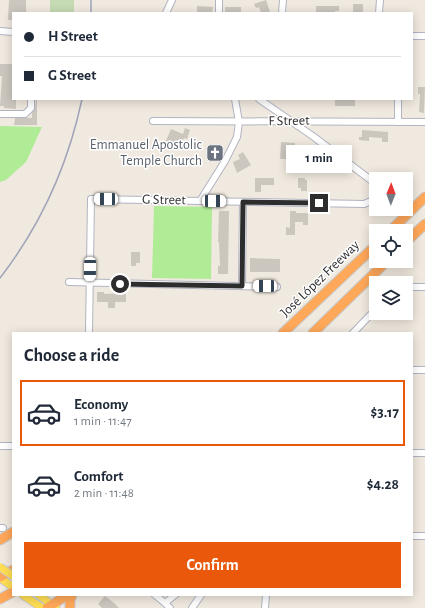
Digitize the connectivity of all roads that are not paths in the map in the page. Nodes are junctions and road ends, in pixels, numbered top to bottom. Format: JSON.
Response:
{"nodes":[{"id":1,"x":172,"y":0,"type":"edge"},
{"id":2,"x":219,"y":0,"type":"edge"},
{"id":3,"x":283,"y":0,"type":"edge"},
{"id":4,"x":380,"y":0,"type":"edge"},
{"id":5,"x":166,"y":12,"type":"edge"},
{"id":6,"x":219,"y":12,"type":"edge"},
{"id":7,"x":282,"y":12,"type":"edge"},
{"id":8,"x":379,"y":12,"type":"edge"},
{"id":9,"x":0,"y":31,"type":"edge"},
{"id":10,"x":12,"y":32,"type":"edge"},
{"id":11,"x":413,"y":36,"type":"edge"},
{"id":12,"x":425,"y":36,"type":"edge"},
{"id":13,"x":31,"y":100,"type":"edge"},
{"id":14,"x":235,"y":100,"type":"edge"},
{"id":15,"x":260,"y":100,"type":"edge"},
{"id":16,"x":398,"y":100,"type":"edge"},
{"id":17,"x":0,"y":114,"type":"edge"},
{"id":18,"x":153,"y":121,"type":"dead end"},
{"id":19,"x":292,"y":121,"type":"junction"},
{"id":20,"x":239,"y":122,"type":"junction"},
{"id":21,"x":398,"y":122,"type":"junction"},
{"id":22,"x":425,"y":122,"type":"edge"},
{"id":23,"x":369,"y":178,"type":"edge"},
{"id":24,"x":425,"y":198,"type":"edge"},
{"id":25,"x":200,"y":201,"type":"junction"},
{"id":26,"x":243,"y":202,"type":"junction"},
{"id":27,"x":369,"y":203,"type":"edge"},
{"id":28,"x":397,"y":224,"type":"edge"},
{"id":29,"x":425,"y":224,"type":"edge"},
{"id":30,"x":413,"y":235,"type":"edge"},
{"id":31,"x":369,"y":252,"type":"edge"},
{"id":32,"x":380,"y":268,"type":"edge"},
{"id":33,"x":69,"y":282,"type":"dead end"},
{"id":34,"x":90,"y":283,"type":"junction"},
{"id":35,"x":242,"y":286,"type":"junction"},
{"id":36,"x":277,"y":286,"type":"dead end"},
{"id":37,"x":413,"y":287,"type":"edge"},
{"id":38,"x":425,"y":287,"type":"edge"},
{"id":39,"x":369,"y":316,"type":"edge"},
{"id":40,"x":89,"y":332,"type":"edge"},
{"id":41,"x":285,"y":332,"type":"edge"},
{"id":42,"x":314,"y":332,"type":"edge"},
{"id":43,"x":354,"y":332,"type":"edge"},
{"id":44,"x":413,"y":370,"type":"edge"},
{"id":45,"x":425,"y":370,"type":"edge"},
{"id":46,"x":0,"y":446,"type":"edge"},
{"id":47,"x":12,"y":446,"type":"edge"},
{"id":48,"x":413,"y":453,"type":"edge"},
{"id":49,"x":425,"y":453,"type":"edge"},
{"id":50,"x":12,"y":533,"type":"edge"},
{"id":51,"x":413,"y":536,"type":"edge"},
{"id":52,"x":425,"y":536,"type":"edge"},
{"id":53,"x":0,"y":540,"type":"edge"},
{"id":54,"x":0,"y":567,"type":"edge"},
{"id":55,"x":12,"y":571,"type":"edge"},
{"id":56,"x":12,"y":575,"type":"edge"},
{"id":57,"x":0,"y":577,"type":"edge"},
{"id":58,"x":12,"y":587,"type":"edge"},
{"id":59,"x":12,"y":593,"type":"edge"},
{"id":60,"x":24,"y":596,"type":"edge"},
{"id":61,"x":65,"y":596,"type":"edge"},
{"id":62,"x":72,"y":596,"type":"edge"},
{"id":63,"x":156,"y":596,"type":"edge"},
{"id":64,"x":175,"y":596,"type":"edge"},
{"id":65,"x":200,"y":596,"type":"edge"},
{"id":66,"x":266,"y":596,"type":"edge"},
{"id":67,"x":0,"y":599,"type":"edge"},
{"id":68,"x":48,"y":603,"type":"edge"},
{"id":69,"x":39,"y":606,"type":"edge"},
{"id":70,"x":168,"y":606,"type":"edge"},
{"id":71,"x":70,"y":608,"type":"edge"},
{"id":72,"x":192,"y":608,"type":"edge"},
{"id":73,"x":265,"y":608,"type":"edge"}],
"edges":[{"from":1,"to":5,"type":"street"},
{"from":2,"to":6,"type":"street"},
{"from":3,"to":7,"type":"street"},
{"from":4,"to":8,"type":"street"},
{"from":9,"to":10,"type":"street"},
{"from":11,"to":12,"type":"street"},
{"from":13,"to":17,"type":"street"},
{"from":14,"to":20,"type":"street"},
{"from":15,"to":19,"type":"street"},
{"from":16,"to":21,"type":"street"},
{"from":18,"to":20,"type":"street","name":"F Street"},
{"from":19,"to":20,"type":"street","name":"F Street"},
{"from":19,"to":21,"type":"street","name":"F Street"},
{"from":19,"to":23,"type":"street"},
{"from":20,"to":25,"type":"street"},
{"from":21,"to":22,"type":"street","name":"F Street"},
{"from":24,"to":28,"type":"highway"},
{"from":25,"to":26,"type":"street","name":"G Street"},
{"from":25,"to":34,"type":"street","name":"G Street"},
{"from":26,"to":27,"type":"street","name":"G Street"},
{"from":26,"to":35,"type":"street"},
{"from":29,"to":30,"type":"highway"},
{"from":31,"to":41,"type":"highway","name":"José López Freeway"},
{"from":32,"to":42,"type":"highway"},
{"from":33,"to":34,"type":"street"},
{"from":34,"to":35,"type":"street"},
{"from":34,"to":40,"type":"street"},
{"from":35,"to":36,"type":"street"},
{"from":37,"to":38,"type":"street"},
{"from":39,"to":43,"type":"street"},
{"from":44,"to":45,"type":"street"},
{"from":46,"to":47,"type":"street"},
{"from":48,"to":49,"type":"street"},
{"from":50,"to":53,"type":"highway"},
{"from":51,"to":52,"type":"street"},
{"from":54,"to":56,"type":"main road","bridge":true},
{"from":55,"to":57,"type":"highway"},
{"from":57,"to":58,"type":"main road"},
{"from":59,"to":67,"type":"highway"},
{"from":60,"to":69,"type":"main road"},
{"from":61,"to":68,"type":"highway"},
{"from":62,"to":71,"type":"highway"},
{"from":63,"to":70,"type":"street"},
{"from":64,"to":70,"type":"street"},
{"from":65,"to":72,"type":"street"},
{"from":66,"to":73,"type":"street"}]}
